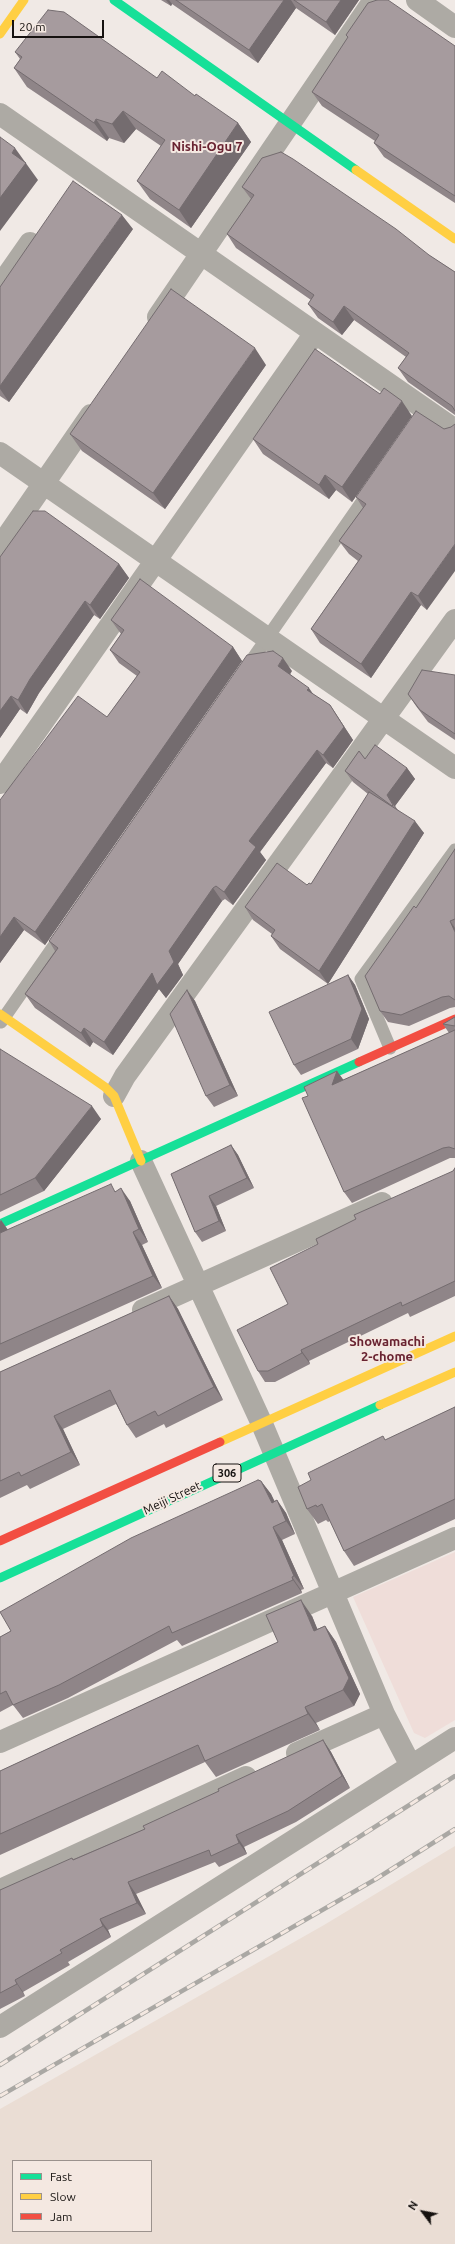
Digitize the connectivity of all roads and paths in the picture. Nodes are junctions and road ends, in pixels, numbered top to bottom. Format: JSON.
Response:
{"nodes":[{"id":1,"x":24,"y":0,"type":"edge"},
{"id":2,"x":114,"y":0,"type":"edge"},
{"id":3,"x":374,"y":0,"type":"edge"},
{"id":4,"x":417,"y":0,"type":"edge"},
{"id":5,"x":455,"y":27,"type":"edge"},
{"id":6,"x":0,"y":34,"type":"edge"},
{"id":7,"x":0,"y":114,"type":"edge"},
{"id":8,"x":288,"y":123,"type":"junction"},
{"id":9,"x":81,"y":171,"type":"junction"},
{"id":10,"x":68,"y":190,"type":"edge"},
{"id":11,"x":40,"y":228,"type":"edge"},
{"id":12,"x":455,"y":239,"type":"edge"},
{"id":13,"x":200,"y":254,"type":"junction"},
{"id":14,"x":0,"y":286,"type":"edge"},
{"id":15,"x":147,"y":332,"type":"edge"},
{"id":16,"x":316,"y":333,"type":"junction"},
{"id":17,"x":102,"y":398,"type":"edge"},
{"id":18,"x":455,"y":430,"type":"edge"},
{"id":19,"x":0,"y":453,"type":"edge"},
{"id":20,"x":381,"y":475,"type":"edge"},
{"id":21,"x":44,"y":484,"type":"junction"},
{"id":22,"x":0,"y":547,"type":"edge"},
{"id":23,"x":155,"y":561,"type":"junction"},
{"id":24,"x":455,"y":620,"type":"edge"},
{"id":25,"x":267,"y":638,"type":"junction"},
{"id":26,"x":240,"y":678,"type":"edge"},
{"id":27,"x":384,"y":719,"type":"junction"},
{"id":28,"x":455,"y":768,"type":"edge"},
{"id":29,"x":0,"y":783,"type":"edge"},
{"id":30,"x":455,"y":850,"type":"edge"},
{"id":31,"x":72,"y":919,"type":"edge"},
{"id":32,"x":1,"y":1019,"type":"edge"},
{"id":33,"x":455,"y":1019,"type":"edge"},
{"id":34,"x":390,"y":1048,"type":"junction"},
{"id":35,"x":114,"y":1096,"type":"junction"},
{"id":36,"x":141,"y":1161,"type":"junction"},
{"id":37,"x":398,"y":1196,"type":"edge"},
{"id":38,"x":0,"y":1224,"type":"edge"},
{"id":39,"x":198,"y":1285,"type":"junction"},
{"id":40,"x":127,"y":1317,"type":"edge"},
{"id":41,"x":455,"y":1336,"type":"edge"},
{"id":42,"x":455,"y":1372,"type":"edge"},
{"id":43,"x":262,"y":1424,"type":"junction"},
{"id":44,"x":274,"y":1452,"type":"junction"},
{"id":45,"x":455,"y":1538,"type":"edge"},
{"id":46,"x":0,"y":1542,"type":"edge"},
{"id":47,"x":0,"y":1578,"type":"edge"},
{"id":48,"x":333,"y":1592,"type":"junction"},
{"id":49,"x":384,"y":1714,"type":"junction"},
{"id":50,"x":455,"y":1738,"type":"edge"},
{"id":51,"x":0,"y":1742,"type":"edge"},
{"id":52,"x":411,"y":1766,"type":"junction"},
{"id":53,"x":0,"y":1890,"type":"edge"},
{"id":54,"x":0,"y":2027,"type":"edge"}],
"edges":[{"from":1,"to":6,"type":"street"},
{"from":2,"to":8,"type":"street"},
{"from":3,"to":8,"type":"street"},
{"from":4,"to":5,"type":"street"},
{"from":7,"to":9,"type":"street"},
{"from":8,"to":12,"type":"street"},
{"from":8,"to":13,"type":"street"},
{"from":9,"to":10,"type":"street"},
{"from":9,"to":13,"type":"street"},
{"from":11,"to":14,"type":"street"},
{"from":13,"to":15,"type":"street"},
{"from":13,"to":16,"type":"street"},
{"from":16,"to":18,"type":"street"},
{"from":16,"to":23,"type":"street"},
{"from":17,"to":21,"type":"street"},
{"from":19,"to":21,"type":"street"},
{"from":20,"to":25,"type":"lane"},
{"from":21,"to":22,"type":"street"},
{"from":21,"to":23,"type":"street"},
{"from":23,"to":25,"type":"street"},
{"from":23,"to":29,"type":"street"},
{"from":24,"to":27,"type":"street"},
{"from":25,"to":26,"type":"lane"},
{"from":25,"to":27,"type":"street"},
{"from":27,"to":28,"type":"street"},
{"from":27,"to":35,"type":"street"},
{"from":30,"to":34,"type":"lane"},
{"from":31,"to":32,"type":"lane"},
{"from":32,"to":35,"type":"street"},
{"from":33,"to":34,"type":"street"},
{"from":34,"to":36,"type":"street"},
{"from":35,"to":36,"type":"street"},
{"from":36,"to":38,"type":"street"},
{"from":36,"to":39,"type":"street"},
{"from":37,"to":39,"type":"street"},
{"from":39,"to":40,"type":"street"},
{"from":39,"to":43,"type":"street"},
{"from":41,"to":43,"type":"street","number":"306"},
{"from":42,"to":44,"type":"street","name":"Meiji Street","number":"306"},
{"from":43,"to":44,"type":"street"},
{"from":43,"to":46,"type":"street","number":"306"},
{"from":44,"to":47,"type":"street","name":"Meiji Street","number":"306"},
{"from":44,"to":48,"type":"street"},
{"from":45,"to":48,"type":"street"},
{"from":48,"to":49,"type":"street"},
{"from":48,"to":51,"type":"street"},
{"from":49,"to":52,"type":"street"},
{"from":49,"to":53,"type":"street"},
{"from":50,"to":52,"type":"street"},
{"from":52,"to":54,"type":"street"}]}
